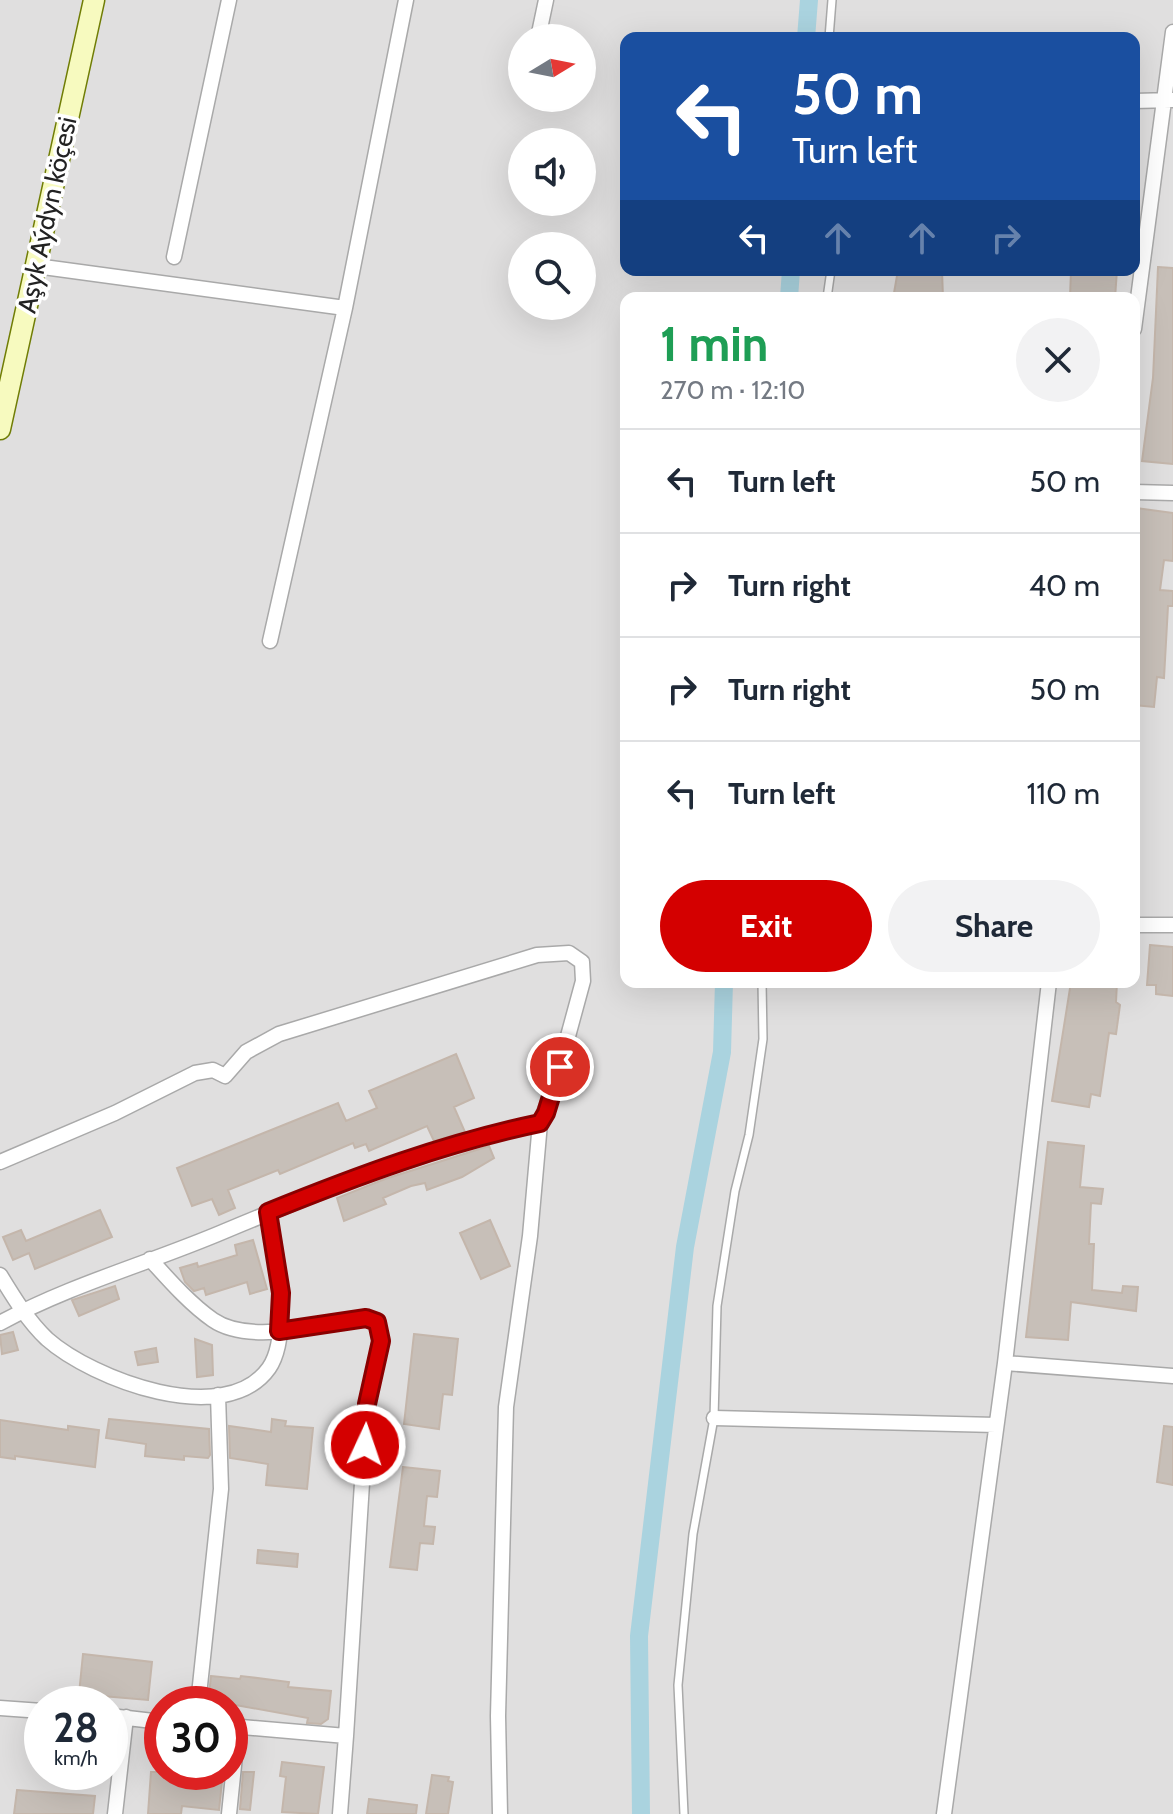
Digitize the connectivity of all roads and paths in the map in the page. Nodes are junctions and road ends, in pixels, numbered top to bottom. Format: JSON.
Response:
{"nodes":[{"id":1,"x":94,"y":0,"type":"edge"},
{"id":2,"x":229,"y":0,"type":"edge"},
{"id":3,"x":406,"y":0,"type":"edge"},
{"id":4,"x":546,"y":0,"type":"edge"},
{"id":5,"x":832,"y":0,"type":"edge"},
{"id":6,"x":541,"y":24,"type":"edge"},
{"id":7,"x":829,"y":32,"type":"edge"},
{"id":8,"x":1173,"y":32,"type":"edge"},
{"id":9,"x":1169,"y":100,"type":"edge"},
{"id":10,"x":1140,"y":101,"type":"edge"},
{"id":11,"x":174,"y":257,"type":"dead end"},
{"id":12,"x":36,"y":266,"type":"junction"},
{"id":13,"x":1140,"y":292,"type":"edge"},
{"id":14,"x":345,"y":308,"type":"junction"},
{"id":15,"x":0,"y":429,"type":"edge"},
{"id":16,"x":1140,"y":492,"type":"edge"},
{"id":17,"x":1173,"y":493,"type":"edge"},
{"id":18,"x":270,"y":641,"type":"dead end"},
{"id":19,"x":1140,"y":925,"type":"edge"},
{"id":20,"x":1173,"y":925,"type":"edge"},
{"id":21,"x":762,"y":988,"type":"edge"},
{"id":22,"x":1048,"y":988,"type":"edge"},
{"id":23,"x":540,"y":1123,"type":"junction"},
{"id":24,"x":0,"y":1162,"type":"edge"},
{"id":25,"x":268,"y":1212,"type":"junction"},
{"id":26,"x":150,"y":1259,"type":"junction"},
{"id":27,"x":0,"y":1275,"type":"edge"},
{"id":28,"x":23,"y":1311,"type":"junction"},
{"id":29,"x":0,"y":1323,"type":"edge"},
{"id":30,"x":279,"y":1331,"type":"junction"},
{"id":31,"x":1005,"y":1363,"type":"junction"},
{"id":32,"x":1173,"y":1376,"type":"edge"},
{"id":33,"x":218,"y":1395,"type":"junction"},
{"id":34,"x":714,"y":1418,"type":"junction"},
{"id":35,"x":996,"y":1425,"type":"junction"},
{"id":36,"x":200,"y":1686,"type":"edge"},
{"id":37,"x":0,"y":1708,"type":"edge"},
{"id":38,"x":24,"y":1710,"type":"edge"},
{"id":39,"x":248,"y":1727,"type":"edge"},
{"id":40,"x":346,"y":1736,"type":"junction"},
{"id":41,"x":118,"y":1790,"type":"edge"},
{"id":42,"x":230,"y":1790,"type":"edge"},
{"id":43,"x":115,"y":1814,"type":"edge"},
{"id":44,"x":229,"y":1814,"type":"edge"},
{"id":45,"x":340,"y":1814,"type":"edge"},
{"id":46,"x":500,"y":1814,"type":"edge"},
{"id":47,"x":684,"y":1814,"type":"edge"},
{"id":48,"x":944,"y":1814,"type":"edge"}],
"edges":[{"from":1,"to":12,"type":"main road","name":"Aşyk Aýdyn köçesi"},
{"from":2,"to":11,"type":"street"},
{"from":3,"to":14,"type":"street"},
{"from":4,"to":6,"type":"street"},
{"from":5,"to":7,"type":"lane"},
{"from":8,"to":9,"type":"street"},
{"from":9,"to":10,"type":"street"},
{"from":9,"to":13,"type":"street"},
{"from":12,"to":14,"type":"street"},
{"from":12,"to":15,"type":"main road","name":"Aşyk Aýdyn köçesi"},
{"from":14,"to":18,"type":"street"},
{"from":16,"to":17,"type":"street"},
{"from":19,"to":20,"type":"street"},
{"from":21,"to":34,"type":"lane"},
{"from":22,"to":31,"type":"street"},
{"from":23,"to":24,"type":"street"},
{"from":23,"to":25,"type":"street"},
{"from":23,"to":46,"type":"street"},
{"from":25,"to":26,"type":"street"},
{"from":25,"to":30,"type":"street"},
{"from":26,"to":28,"type":"street"},
{"from":26,"to":30,"type":"street"},
{"from":27,"to":28,"type":"street"},
{"from":28,"to":29,"type":"street"},
{"from":28,"to":33,"type":"street"},
{"from":30,"to":33,"type":"street"},
{"from":30,"to":40,"type":"street"},
{"from":31,"to":32,"type":"street"},
{"from":31,"to":35,"type":"street"},
{"from":33,"to":36,"type":"street"},
{"from":34,"to":35,"type":"street"},
{"from":34,"to":47,"type":"lane"},
{"from":35,"to":48,"type":"street"},
{"from":37,"to":38,"type":"street"},
{"from":39,"to":40,"type":"street"},
{"from":40,"to":45,"type":"street"},
{"from":41,"to":43,"type":"street"},
{"from":42,"to":44,"type":"street"}]}
